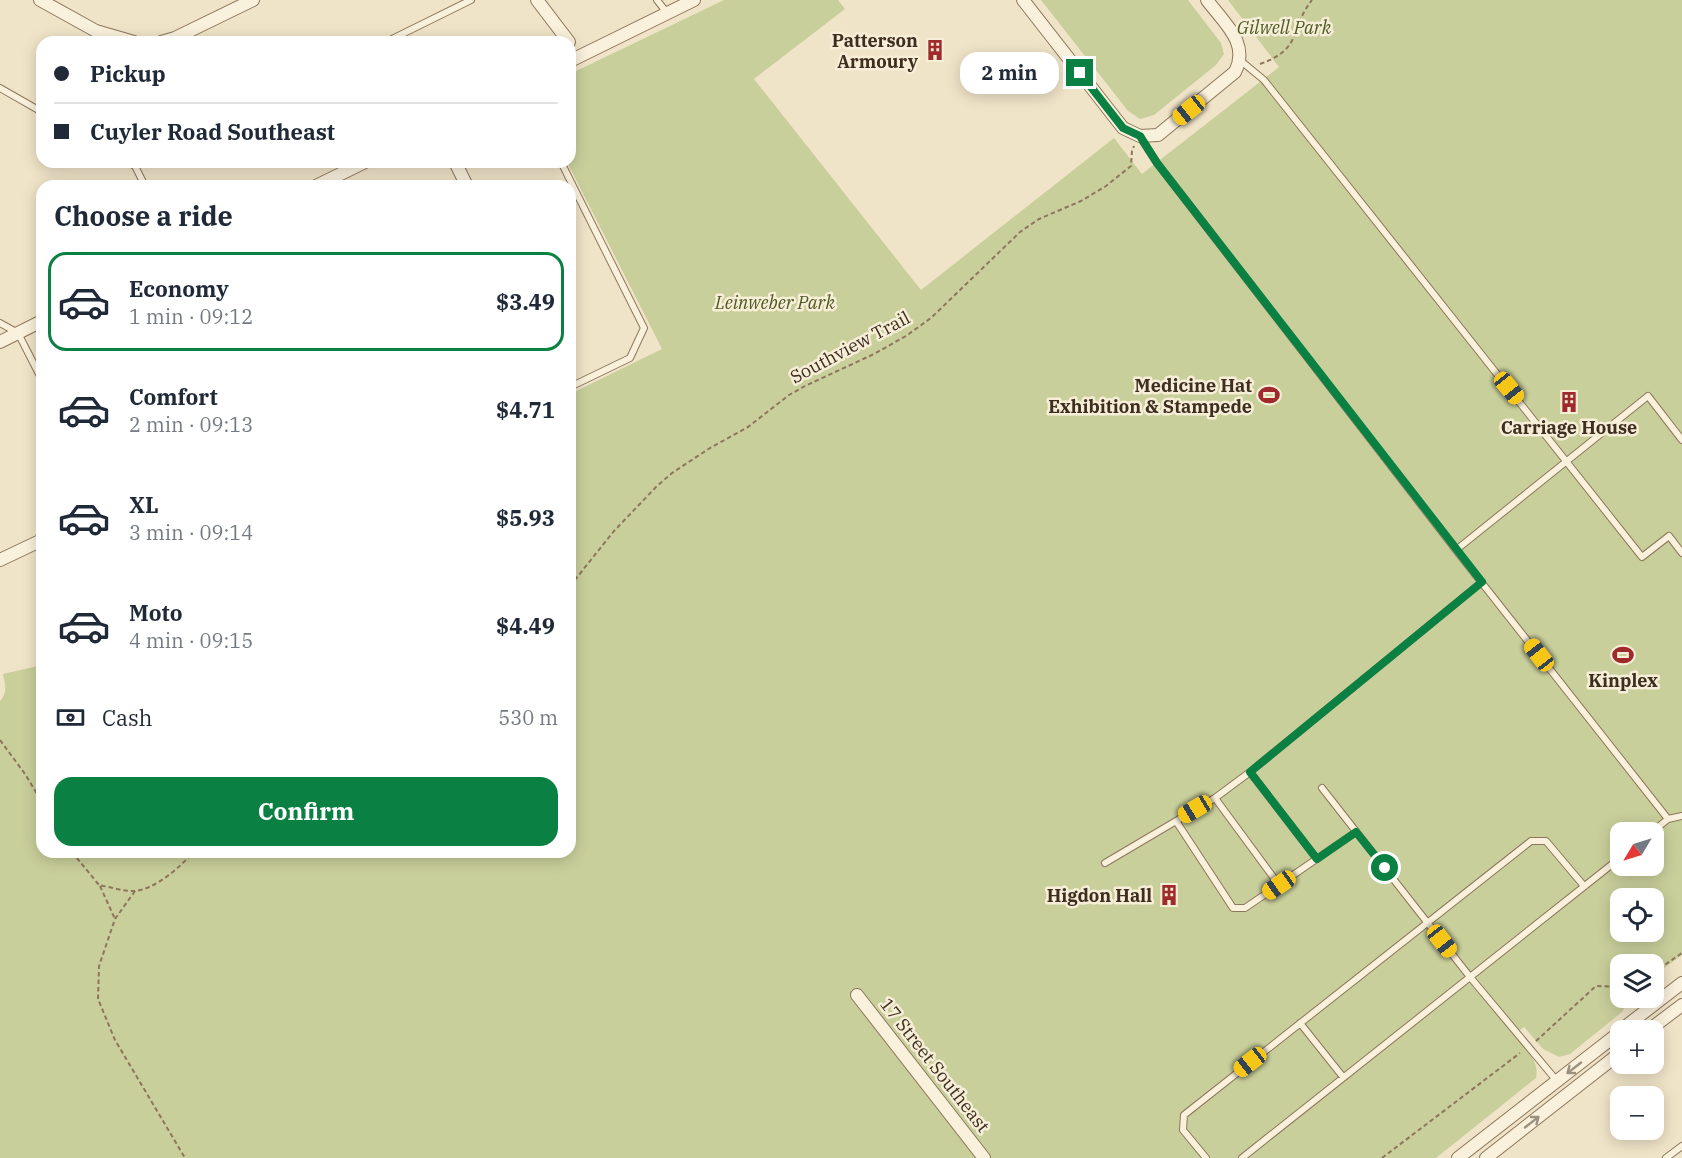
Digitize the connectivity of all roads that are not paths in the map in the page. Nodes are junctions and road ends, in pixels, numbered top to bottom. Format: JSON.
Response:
{"nodes":[{"id":1,"x":40,"y":0,"type":"edge"},
{"id":2,"x":253,"y":0,"type":"edge"},
{"id":3,"x":471,"y":0,"type":"edge"},
{"id":4,"x":537,"y":0,"type":"edge"},
{"id":5,"x":657,"y":0,"type":"edge"},
{"id":6,"x":694,"y":0,"type":"edge"},
{"id":7,"x":1023,"y":0,"type":"edge"},
{"id":8,"x":1207,"y":0,"type":"edge"},
{"id":9,"x":240,"y":3,"type":"edge"},
{"id":10,"x":667,"y":13,"type":"junction"},
{"id":11,"x":113,"y":36,"type":"edge"},
{"id":12,"x":179,"y":36,"type":"edge"},
{"id":13,"x":398,"y":36,"type":"edge"},
{"id":14,"x":564,"y":36,"type":"edge"},
{"id":15,"x":576,"y":58,"type":"edge"},
{"id":16,"x":1241,"y":61,"type":"junction"},
{"id":17,"x":0,"y":88,"type":"edge"},
{"id":18,"x":36,"y":109,"type":"edge"},
{"id":19,"x":1140,"y":136,"type":"junction"},
{"id":20,"x":353,"y":168,"type":"edge"},
{"id":21,"x":328,"y":180,"type":"edge"},
{"id":22,"x":576,"y":192,"type":"edge"},
{"id":23,"x":0,"y":323,"type":"edge"},
{"id":24,"x":36,"y":324,"type":"edge"},
{"id":25,"x":18,"y":333,"type":"junction"},
{"id":26,"x":0,"y":342,"type":"edge"},
{"id":27,"x":36,"y":368,"type":"edge"},
{"id":28,"x":576,"y":384,"type":"edge"},
{"id":29,"x":1682,"y":440,"type":"edge"},
{"id":30,"x":1567,"y":461,"type":"junction"},
{"id":31,"x":36,"y":543,"type":"edge"},
{"id":32,"x":1456,"y":550,"type":"junction"},
{"id":33,"x":1682,"y":553,"type":"edge"},
{"id":34,"x":0,"y":560,"type":"edge"},
{"id":35,"x":1482,"y":582,"type":"junction"},
{"id":36,"x":1250,"y":772,"type":"junction"},
{"id":37,"x":1322,"y":788,"type":"dead end"},
{"id":38,"x":1215,"y":798,"type":"junction"},
{"id":39,"x":1682,"y":816,"type":"edge"},
{"id":40,"x":1668,"y":819,"type":"junction"},
{"id":41,"x":1176,"y":821,"type":"junction"},
{"id":42,"x":1664,"y":822,"type":"edge"},
{"id":43,"x":1356,"y":832,"type":"junction"},
{"id":44,"x":1317,"y":859,"type":"junction"},
{"id":45,"x":1105,"y":863,"type":"dead end"},
{"id":46,"x":1610,"y":866,"type":"edge"},
{"id":47,"x":1279,"y":885,"type":"junction"},
{"id":48,"x":1584,"y":886,"type":"junction"},
{"id":49,"x":1428,"y":922,"type":"junction"},
{"id":50,"x":1470,"y":977,"type":"junction"},
{"id":51,"x":1682,"y":983,"type":"edge"},
{"id":52,"x":857,"y":995,"type":"dead end"},
{"id":53,"x":1682,"y":1005,"type":"edge"},
{"id":54,"x":1635,"y":1020,"type":"edge"},
{"id":55,"x":1662,"y":1020,"type":"edge"},
{"id":56,"x":1300,"y":1023,"type":"junction"},
{"id":57,"x":1610,"y":1040,"type":"edge"},
{"id":58,"x":1610,"y":1061,"type":"edge"},
{"id":59,"x":1343,"y":1077,"type":"junction"},
{"id":60,"x":1557,"y":1081,"type":"junction"},
{"id":61,"x":1682,"y":1146,"type":"edge"},
{"id":62,"x":984,"y":1158,"type":"edge"},
{"id":63,"x":1206,"y":1158,"type":"edge"},
{"id":64,"x":1242,"y":1158,"type":"edge"},
{"id":65,"x":1458,"y":1158,"type":"edge"},
{"id":66,"x":1486,"y":1158,"type":"edge"},
{"id":67,"x":1666,"y":1158,"type":"edge"}],
"edges":[{"from":1,"to":11,"type":"street"},
{"from":2,"to":9,"type":"street"},
{"from":3,"to":13,"type":"lane"},
{"from":4,"to":14,"type":"street"},
{"from":5,"to":10,"type":"lane"},
{"from":6,"to":10,"type":"street"},
{"from":7,"to":19,"type":"street"},
{"from":8,"to":16,"type":"street"},
{"from":9,"to":12,"type":"street"},
{"from":10,"to":15,"type":"street"},
{"from":16,"to":19,"type":"street"},
{"from":16,"to":30,"type":"lane"},
{"from":17,"to":18,"type":"lane"},
{"from":19,"to":32,"type":"lane"},
{"from":20,"to":21,"type":"street"},
{"from":22,"to":28,"type":"lane"},
{"from":23,"to":25,"type":"lane"},
{"from":24,"to":25,"type":"street"},
{"from":25,"to":26,"type":"street"},
{"from":25,"to":27,"type":"lane"},
{"from":29,"to":30,"type":"lane"},
{"from":30,"to":32,"type":"lane"},
{"from":30,"to":33,"type":"lane"},
{"from":31,"to":34,"type":"street"},
{"from":32,"to":35,"type":"lane"},
{"from":35,"to":36,"type":"lane"},
{"from":35,"to":40,"type":"lane"},
{"from":36,"to":38,"type":"lane"},
{"from":36,"to":44,"type":"lane"},
{"from":37,"to":43,"type":"lane"},
{"from":38,"to":41,"type":"lane"},
{"from":38,"to":47,"type":"lane"},
{"from":39,"to":40,"type":"lane"},
{"from":40,"to":42,"type":"lane"},
{"from":41,"to":45,"type":"lane"},
{"from":41,"to":47,"type":"lane"},
{"from":43,"to":44,"type":"lane"},
{"from":43,"to":49,"type":"lane"},
{"from":44,"to":47,"type":"lane"},
{"from":46,"to":48,"type":"lane"},
{"from":48,"to":49,"type":"lane"},
{"from":48,"to":50,"type":"lane"},
{"from":49,"to":50,"type":"lane"},
{"from":49,"to":56,"type":"lane"},
{"from":50,"to":59,"type":"lane"},
{"from":50,"to":60,"type":"lane"},
{"from":51,"to":54,"type":"street"},
{"from":52,"to":62,"type":"street","name":"17 Street Southeast"},
{"from":53,"to":55,"type":"street"},
{"from":56,"to":59,"type":"lane"},
{"from":56,"to":63,"type":"lane"},
{"from":57,"to":60,"type":"street","one_way":true},
{"from":66,"to":58,"type":"street","one_way":true},
{"from":59,"to":64,"type":"lane"},
{"from":60,"to":65,"type":"street"},
{"from":61,"to":67,"type":"lane"}]}
